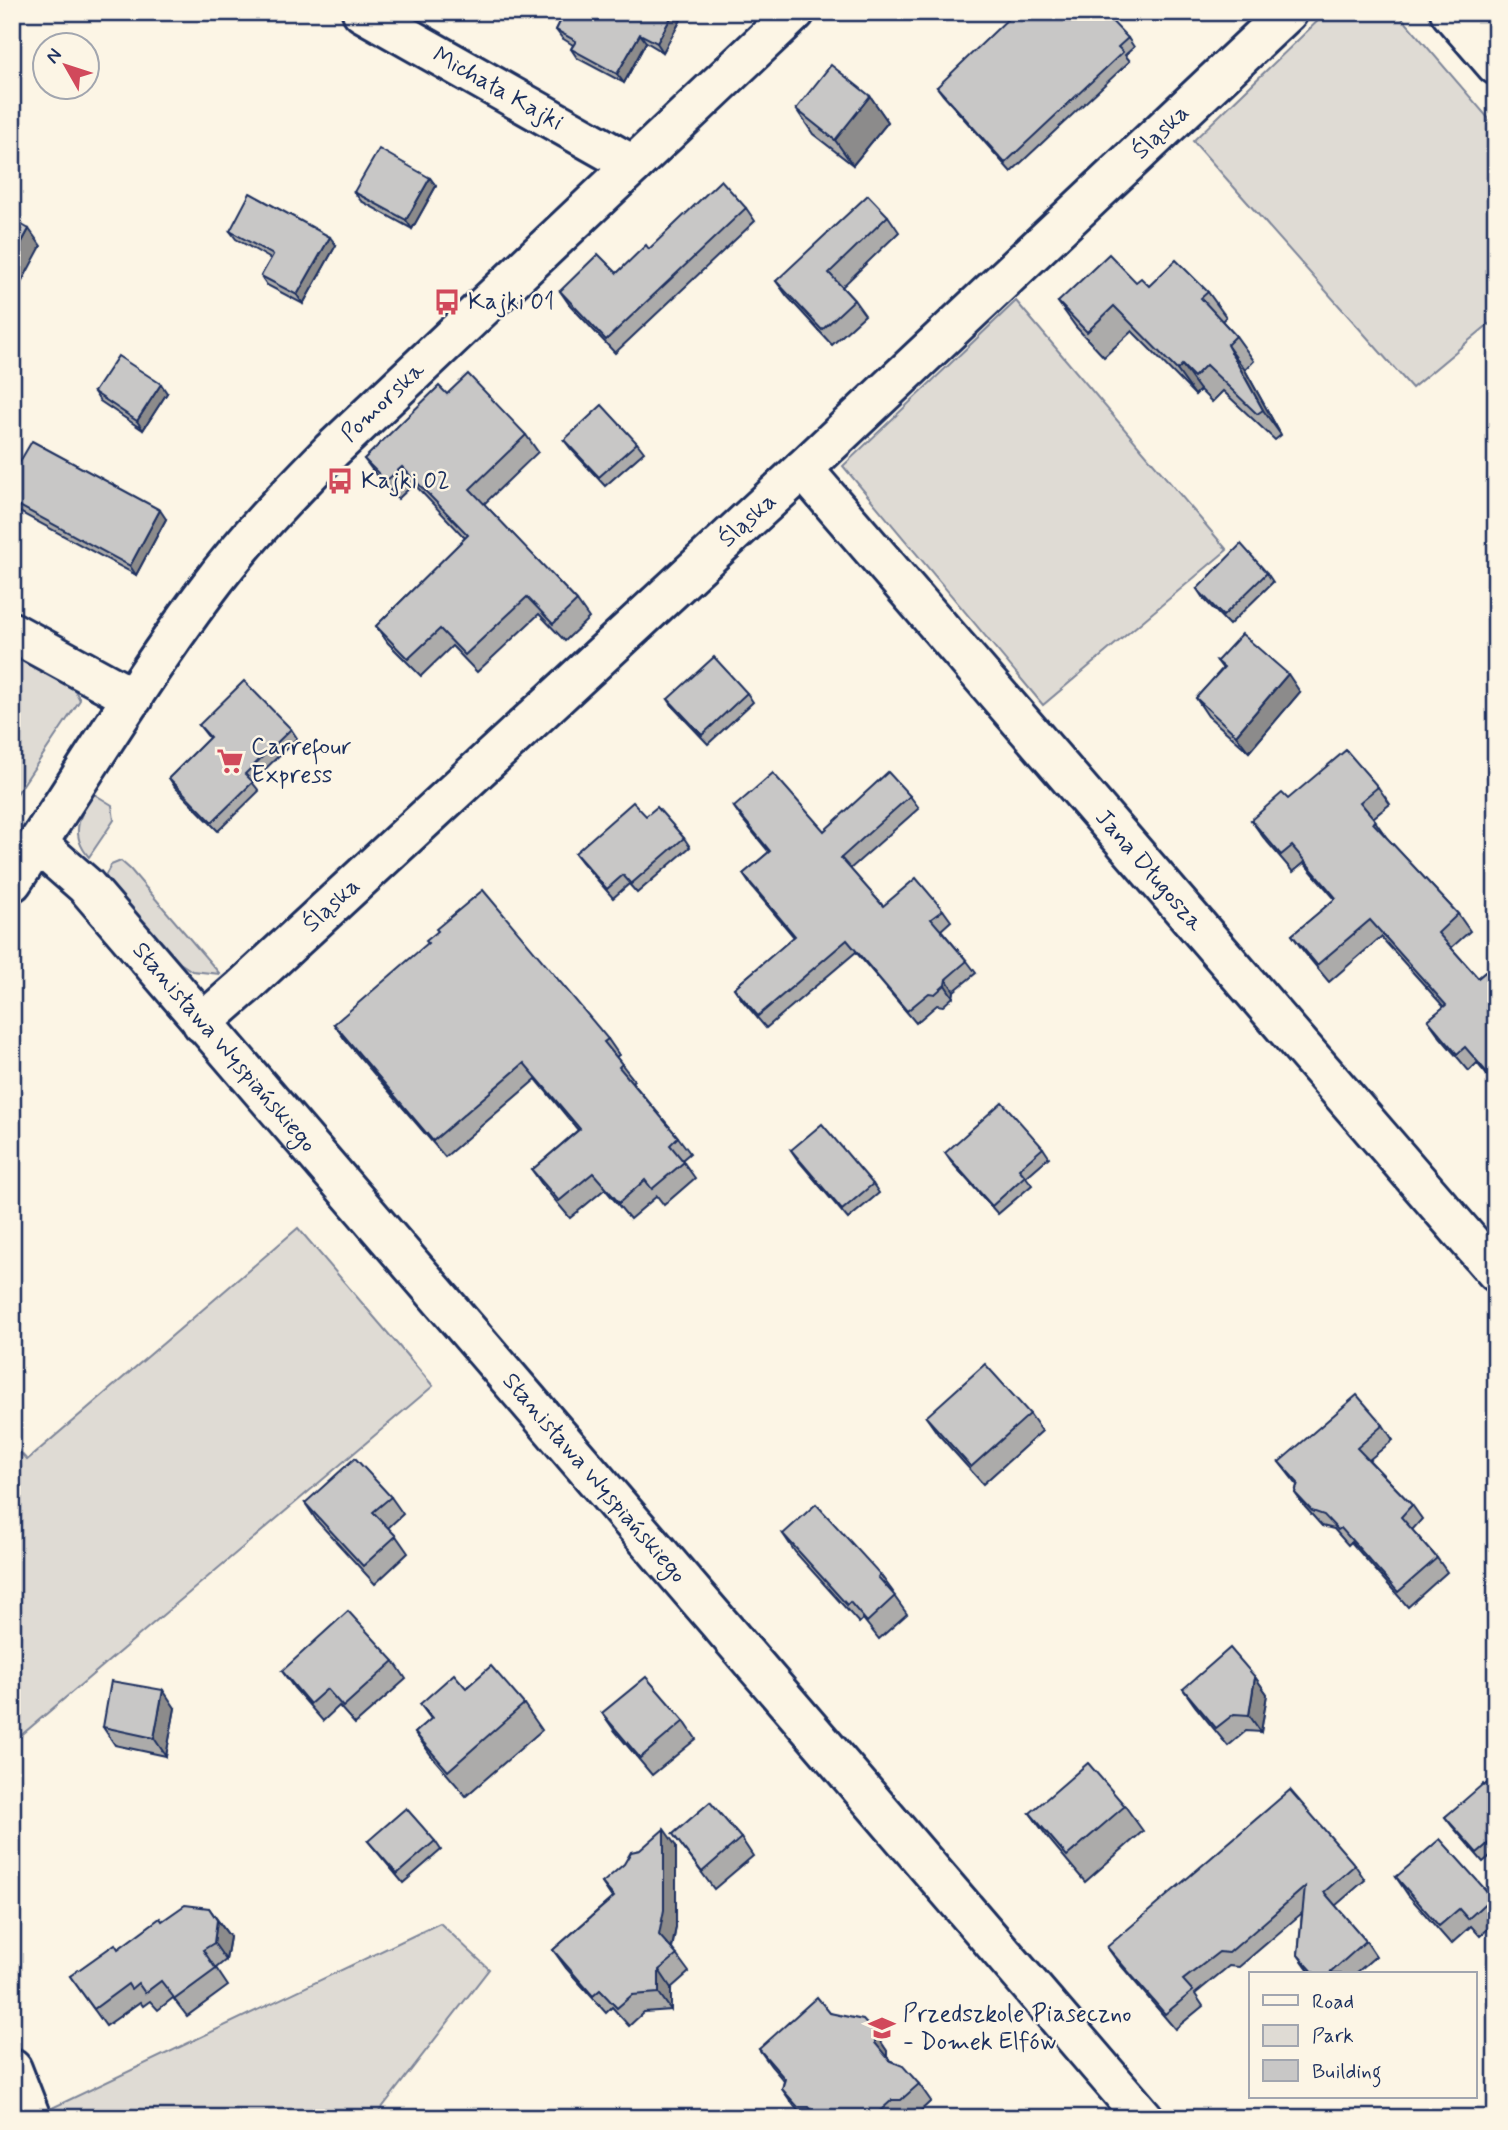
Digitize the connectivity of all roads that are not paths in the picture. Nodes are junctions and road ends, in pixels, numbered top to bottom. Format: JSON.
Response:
{"nodes":[{"id":1,"x":362,"y":12,"type":"edge"},
{"id":2,"x":795,"y":12,"type":"edge"},
{"id":3,"x":1288,"y":12,"type":"edge"},
{"id":4,"x":1450,"y":12,"type":"edge"},
{"id":5,"x":1496,"y":65,"type":"edge"},
{"id":6,"x":633,"y":166,"type":"junction"},
{"id":7,"x":803,"y":469,"type":"junction"},
{"id":8,"x":12,"y":632,"type":"edge"},
{"id":9,"x":133,"y":698,"type":"junction"},
{"id":10,"x":37,"y":844,"type":"junction"},
{"id":11,"x":12,"y":882,"type":"edge"},
{"id":12,"x":202,"y":1023,"type":"junction"},
{"id":13,"x":1496,"y":1272,"type":"edge"},
{"id":14,"x":12,"y":2069,"type":"edge"},
{"id":15,"x":31,"y":2118,"type":"edge"},
{"id":16,"x":1144,"y":2118,"type":"edge"}],
"edges":[{"from":1,"to":6,"type":"street","name":"Michała Kajki"},
{"from":2,"to":6,"type":"street","name":"Pomorska"},
{"from":3,"to":7,"type":"street","name":"Śląska"},
{"from":4,"to":5,"type":"street"},
{"from":6,"to":9,"type":"street","name":"Pomorska"},
{"from":7,"to":12,"type":"street","name":"Śląska"},
{"from":7,"to":13,"type":"street","name":"Jana Długosza"},
{"from":8,"to":9,"type":"street"},
{"from":9,"to":10,"type":"street","name":"Pomorska"},
{"from":10,"to":11,"type":"street","name":"Pomorska"},
{"from":10,"to":12,"type":"street","name":"Stanisława Wyspiańskiego"},
{"from":12,"to":16,"type":"street","name":"Stanisława Wyspiańskiego"},
{"from":14,"to":15,"type":"street"}]}
